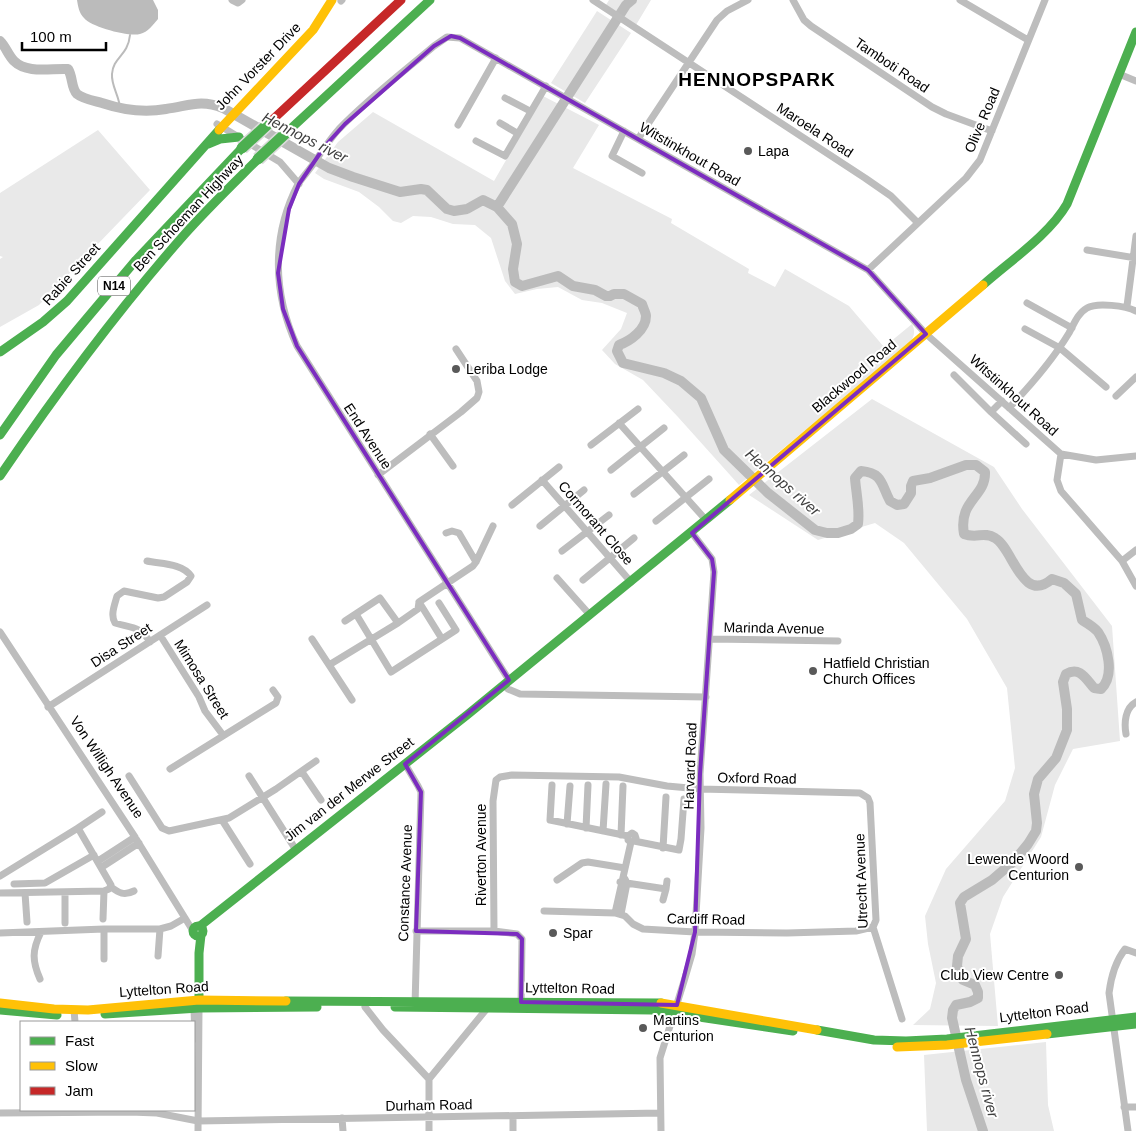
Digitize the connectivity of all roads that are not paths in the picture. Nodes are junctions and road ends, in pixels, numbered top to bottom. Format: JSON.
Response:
{"nodes":[{"id":1,"x":232,"y":0,"type":"edge"},
{"id":2,"x":242,"y":0,"type":"edge"},
{"id":3,"x":336,"y":0,"type":"edge"},
{"id":4,"x":401,"y":0,"type":"edge"},
{"id":5,"x":430,"y":0,"type":"edge"},
{"id":6,"x":593,"y":0,"type":"edge"},
{"id":7,"x":748,"y":0,"type":"edge"},
{"id":8,"x":793,"y":0,"type":"edge"},
{"id":9,"x":960,"y":0,"type":"edge"},
{"id":10,"x":1045,"y":0,"type":"edge"},
{"id":11,"x":1136,"y":32,"type":"edge"},
{"id":12,"x":1028,"y":40,"type":"junction"},
{"id":13,"x":496,"y":58,"type":"junction"},
{"id":14,"x":688,"y":63,"type":"junction"},
{"id":15,"x":1119,"y":74,"type":"junction"},
{"id":16,"x":1136,"y":81,"type":"edge"},
{"id":17,"x":547,"y":87,"type":"junction"},
{"id":18,"x":505,"y":98,"type":"dead end"},
{"id":19,"x":530,"y":111,"type":"junction"},
{"id":20,"x":222,"y":122,"type":"junction"},
{"id":21,"x":500,"y":124,"type":"dead end"},
{"id":22,"x":458,"y":125,"type":"dead end"},
{"id":23,"x":624,"y":131,"type":"junction"},
{"id":24,"x":992,"y":131,"type":"junction"},
{"id":25,"x":517,"y":133,"type":"junction"},
{"id":26,"x":638,"y":139,"type":"junction"},
{"id":27,"x":476,"y":141,"type":"dead end"},
{"id":28,"x":241,"y":143,"type":"junction"},
{"id":29,"x":202,"y":149,"type":"junction"},
{"id":30,"x":642,"y":173,"type":"dead end"},
{"id":31,"x":299,"y":184,"type":"junction"},
{"id":32,"x":153,"y":204,"type":"junction"},
{"id":33,"x":918,"y":222,"type":"junction"},
{"id":34,"x":1136,"y":236,"type":"edge"},
{"id":35,"x":1087,"y":250,"type":"dead end"},
{"id":36,"x":1134,"y":257,"type":"edge"},
{"id":37,"x":868,"y":270,"type":"junction"},
{"id":38,"x":1026,"y":303,"type":"dead end"},
{"id":39,"x":1126,"y":306,"type":"junction"},
{"id":40,"x":1136,"y":311,"type":"edge"},
{"id":41,"x":1072,"y":328,"type":"junction"},
{"id":42,"x":1025,"y":329,"type":"dead end"},
{"id":43,"x":926,"y":334,"type":"junction"},
{"id":44,"x":1060,"y":348,"type":"junction"},
{"id":45,"x":456,"y":349,"type":"dead end"},
{"id":46,"x":0,"y":352,"type":"edge"},
{"id":47,"x":954,"y":375,"type":"dead end"},
{"id":48,"x":1136,"y":377,"type":"edge"},
{"id":49,"x":1106,"y":387,"type":"dead end"},
{"id":50,"x":1116,"y":396,"type":"dead end"},
{"id":51,"x":1002,"y":401,"type":"junction"},
{"id":52,"x":1009,"y":408,"type":"junction"},
{"id":53,"x":638,"y":409,"type":"dead end"},
{"id":54,"x":991,"y":412,"type":"junction"},
{"id":55,"x":619,"y":423,"type":"junction"},
{"id":56,"x":664,"y":428,"type":"dead end"},
{"id":57,"x":430,"y":434,"type":"junction"},
{"id":58,"x":0,"y":435,"type":"edge"},
{"id":59,"x":1026,"y":444,"type":"dead end"},
{"id":60,"x":591,"y":445,"type":"dead end"},
{"id":61,"x":641,"y":447,"type":"junction"},
{"id":62,"x":1061,"y":454,"type":"junction"},
{"id":63,"x":684,"y":455,"type":"dead end"},
{"id":64,"x":1136,"y":456,"type":"edge"},
{"id":65,"x":452,"y":466,"type":"dead end"},
{"id":66,"x":559,"y":467,"type":"dead end"},
{"id":67,"x":611,"y":470,"type":"dead end"},
{"id":68,"x":663,"y":471,"type":"junction"},
{"id":69,"x":378,"y":475,"type":"junction"},
{"id":70,"x":0,"y":476,"type":"edge"},
{"id":71,"x":709,"y":479,"type":"dead end"},
{"id":72,"x":542,"y":480,"type":"junction"},
{"id":73,"x":584,"y":490,"type":"dead end"},
{"id":74,"x":634,"y":494,"type":"dead end"},
{"id":75,"x":685,"y":497,"type":"junction"},
{"id":76,"x":512,"y":505,"type":"dead end"},
{"id":77,"x":565,"y":506,"type":"junction"},
{"id":78,"x":610,"y":515,"type":"dead end"},
{"id":79,"x":706,"y":520,"type":"junction"},
{"id":80,"x":656,"y":521,"type":"dead end"},
{"id":81,"x":493,"y":526,"type":"dead end"},
{"id":82,"x":540,"y":526,"type":"dead end"},
{"id":83,"x":588,"y":532,"type":"junction"},
{"id":84,"x":446,"y":533,"type":"dead end"},
{"id":85,"x":692,"y":533,"type":"junction"},
{"id":86,"x":634,"y":538,"type":"dead end"},
{"id":87,"x":1136,"y":550,"type":"edge"},
{"id":88,"x":562,"y":551,"type":"dead end"},
{"id":89,"x":610,"y":558,"type":"junction"},
{"id":90,"x":146,"y":561,"type":"dead end"},
{"id":91,"x":1122,"y":561,"type":"junction"},
{"id":92,"x":476,"y":562,"type":"junction"},
{"id":93,"x":557,"y":578,"type":"dead end"},
{"id":94,"x":582,"y":580,"type":"dead end"},
{"id":95,"x":631,"y":582,"type":"junction"},
{"id":96,"x":448,"y":583,"type":"junction"},
{"id":97,"x":1136,"y":586,"type":"edge"},
{"id":98,"x":419,"y":602,"type":"junction"},
{"id":99,"x":439,"y":603,"type":"dead end"},
{"id":100,"x":207,"y":605,"type":"dead end"},
{"id":101,"x":356,"y":614,"type":"junction"},
{"id":102,"x":590,"y":615,"type":"junction"},
{"id":103,"x":345,"y":621,"type":"dead end"},
{"id":104,"x":398,"y":623,"type":"junction"},
{"id":105,"x":0,"y":632,"type":"edge"},
{"id":106,"x":160,"y":636,"type":"junction"},
{"id":107,"x":312,"y":638,"type":"dead end"},
{"id":108,"x":371,"y":639,"type":"junction"},
{"id":109,"x":442,"y":639,"type":"junction"},
{"id":110,"x":710,"y":639,"type":"junction"},
{"id":111,"x":150,"y":642,"type":"junction"},
{"id":112,"x":838,"y":642,"type":"dead end"},
{"id":113,"x":329,"y":665,"type":"junction"},
{"id":114,"x":506,"y":683,"type":"junction"},
{"id":115,"x":273,"y":690,"type":"dead end"},
{"id":116,"x":706,"y":697,"type":"junction"},
{"id":117,"x":352,"y":700,"type":"dead end"},
{"id":118,"x":1136,"y":702,"type":"edge"},
{"id":119,"x":48,"y":707,"type":"junction"},
{"id":120,"x":1126,"y":734,"type":"dead end"},
{"id":121,"x":224,"y":735,"type":"junction"},
{"id":122,"x":316,"y":761,"type":"dead end"},
{"id":123,"x":406,"y":764,"type":"junction"},
{"id":124,"x":170,"y":769,"type":"dead end"},
{"id":125,"x":302,"y":772,"type":"junction"},
{"id":126,"x":129,"y":776,"type":"dead end"},
{"id":127,"x":249,"y":776,"type":"dead end"},
{"id":128,"x":496,"y":780,"type":"joint"},
{"id":129,"x":606,"y":784,"type":"dead end"},
{"id":130,"x":552,"y":785,"type":"dead end"},
{"id":131,"x":588,"y":785,"type":"dead end"},
{"id":132,"x":570,"y":786,"type":"dead end"},
{"id":133,"x":623,"y":786,"type":"dead end"},
{"id":134,"x":700,"y":789,"type":"junction"},
{"id":135,"x":666,"y":797,"type":"dead end"},
{"id":136,"x":262,"y":798,"type":"junction"},
{"id":137,"x":868,"y":798,"type":"joint"},
{"id":138,"x":684,"y":799,"type":"dead end"},
{"id":139,"x":321,"y":800,"type":"dead end"},
{"id":140,"x":102,"y":812,"type":"dead end"},
{"id":141,"x":222,"y":820,"type":"junction"},
{"id":142,"x":568,"y":824,"type":"junction"},
{"id":143,"x":78,"y":828,"type":"junction"},
{"id":144,"x":586,"y":828,"type":"junction"},
{"id":145,"x":603,"y":832,"type":"junction"},
{"id":146,"x":629,"y":839,"type":"junction"},
{"id":147,"x":137,"y":840,"type":"junction"},
{"id":148,"x":662,"y":848,"type":"junction"},
{"id":149,"x":296,"y":850,"type":"junction"},
{"id":150,"x":98,"y":860,"type":"junction"},
{"id":151,"x":250,"y":864,"type":"dead end"},
{"id":152,"x":0,"y":876,"type":"edge"},
{"id":153,"x":624,"y":877,"type":"junction"},
{"id":154,"x":557,"y":880,"type":"dead end"},
{"id":155,"x":667,"y":882,"type":"dead end"},
{"id":156,"x":14,"y":884,"type":"dead end"},
{"id":157,"x":107,"y":889,"type":"junction"},
{"id":158,"x":666,"y":890,"type":"junction"},
{"id":159,"x":25,"y":892,"type":"junction"},
{"id":160,"x":65,"y":892,"type":"junction"},
{"id":161,"x":134,"y":892,"type":"dead end"},
{"id":162,"x":0,"y":893,"type":"edge"},
{"id":163,"x":664,"y":900,"type":"dead end"},
{"id":164,"x":544,"y":911,"type":"dead end"},
{"id":165,"x":618,"y":913,"type":"junction"},
{"id":166,"x":103,"y":919,"type":"dead end"},
{"id":167,"x":27,"y":922,"type":"dead end"},
{"id":168,"x":66,"y":923,"type":"dead end"},
{"id":169,"x":873,"y":927,"type":"junction"},
{"id":170,"x":104,"y":928,"type":"junction"},
{"id":171,"x":195,"y":928,"type":"junction"},
{"id":172,"x":160,"y":929,"type":"junction"},
{"id":173,"x":416,"y":931,"type":"junction"},
{"id":174,"x":494,"y":931,"type":"junction"},
{"id":175,"x":41,"y":932,"type":"junction"},
{"id":176,"x":695,"y":932,"type":"junction"},
{"id":177,"x":0,"y":933,"type":"edge"},
{"id":178,"x":1136,"y":954,"type":"edge"},
{"id":179,"x":158,"y":956,"type":"dead end"},
{"id":180,"x":104,"y":959,"type":"dead end"},
{"id":181,"x":40,"y":979,"type":"dead end"},
{"id":182,"x":0,"y":1003,"type":"edge"},
{"id":183,"x":197,"y":1004,"type":"junction"},
{"id":184,"x":415,"y":1005,"type":"junction"},
{"id":185,"x":490,"y":1005,"type":"junction"},
{"id":186,"x":521,"y":1005,"type":"junction"},
{"id":187,"x":365,"y":1007,"type":"junction"},
{"id":188,"x":675,"y":1009,"type":"junction"},
{"id":189,"x":0,"y":1010,"type":"edge"},
{"id":190,"x":75,"y":1016,"type":"edge"},
{"id":191,"x":1136,"y":1016,"type":"edge"},
{"id":192,"x":902,"y":1019,"type":"dead end"},
{"id":193,"x":1113,"y":1022,"type":"junction"},
{"id":194,"x":1136,"y":1024,"type":"edge"},
{"id":195,"x":429,"y":1079,"type":"junction"},
{"id":196,"x":1124,"y":1107,"type":"junction"},
{"id":197,"x":1136,"y":1107,"type":"edge"},
{"id":198,"x":74,"y":1111,"type":"edge"},
{"id":199,"x":660,"y":1113,"type":"junction"},
{"id":200,"x":0,"y":1114,"type":"edge"},
{"id":201,"x":513,"y":1116,"type":"junction"},
{"id":202,"x":342,"y":1118,"type":"junction"},
{"id":203,"x":429,"y":1118,"type":"junction"},
{"id":204,"x":198,"y":1121,"type":"junction"},
{"id":205,"x":198,"y":1131,"type":"edge"},
{"id":206,"x":343,"y":1131,"type":"edge"},
{"id":207,"x":429,"y":1131,"type":"edge"},
{"id":208,"x":513,"y":1131,"type":"edge"},
{"id":209,"x":660,"y":1131,"type":"edge"},
{"id":210,"x":1128,"y":1131,"type":"edge"}],
"edges":[{"from":1,"to":2,"type":"street"},
{"from":3,"to":20,"type":"main road","name":"John Vorster Drive"},
{"from":4,"to":28,"type":"main road","name":"Ben Schoeman Highway","number":"N14","bridge":true},
{"from":5,"to":70,"type":"main road","name":"Ben Schoeman Highway","number":"N14","bridge":true},
{"from":6,"to":14,"type":"street","name":"Maroela Road"},
{"from":7,"to":14,"type":"street"},
{"from":8,"to":24,"type":"street","name":"Tamboti Road"},
{"from":9,"to":12,"type":"street"},
{"from":10,"to":12,"type":"street","name":"Olive Road"},
{"from":11,"to":15,"type":"main road","name":"Blackwood Road"},
{"from":12,"to":24,"type":"street","name":"Olive Road"},
{"from":13,"to":17,"type":"street","name":"Witstinkhout Road"},
{"from":13,"to":22,"type":"street"},
{"from":13,"to":31,"type":"street","name":"Witstinkhout Road"},
{"from":14,"to":26,"type":"street"},
{"from":14,"to":33,"type":"street","name":"Maroela Road"},
{"from":15,"to":16,"type":"street"},
{"from":15,"to":43,"type":"main road","name":"Blackwood Road"},
{"from":17,"to":19,"type":"street"},
{"from":17,"to":23,"type":"street","name":"Witstinkhout Road"},
{"from":18,"to":19,"type":"street"},
{"from":19,"to":25,"type":"street"},
{"from":20,"to":28,"type":"street"},
{"from":20,"to":29,"type":"main road","name":"Rabie Street"},
{"from":20,"to":32,"type":"main road","name":"Rabie Street"},
{"from":21,"to":25,"type":"street"},
{"from":23,"to":26,"type":"street","name":"Witstinkhout Road"},
{"from":23,"to":30,"type":"street"},
{"from":24,"to":33,"type":"street","name":"Olive Road"},
{"from":25,"to":27,"type":"street"},
{"from":26,"to":37,"type":"street","name":"Witstinkhout Road"},
{"from":28,"to":29,"type":"main road"},
{"from":28,"to":31,"type":"street"},
{"from":28,"to":58,"type":"main road","name":"Ben Schoeman Highway","number":"N14"},
{"from":29,"to":32,"type":"main road","name":"Rabie Street"},
{"from":31,"to":69,"type":"street","name":"End Avenue"},
{"from":32,"to":46,"type":"main road","name":"Rabie Street"},
{"from":33,"to":37,"type":"street","name":"Olive Road"},
{"from":34,"to":36,"type":"street"},
{"from":35,"to":36,"type":"street"},
{"from":36,"to":39,"type":"street"},
{"from":37,"to":43,"type":"street","name":"Witstinkhout Road"},
{"from":38,"to":41,"type":"street"},
{"from":39,"to":40,"type":"street"},
{"from":39,"to":41,"type":"street"},
{"from":41,"to":44,"type":"street"},
{"from":42,"to":44,"type":"street"},
{"from":43,"to":51,"type":"street","name":"Witstinkhout Road"},
{"from":43,"to":79,"type":"main road","name":"Blackwood Road"},
{"from":44,"to":49,"type":"street"},
{"from":44,"to":52,"type":"street"},
{"from":45,"to":57,"type":"street"},
{"from":47,"to":54,"type":"street"},
{"from":48,"to":50,"type":"street"},
{"from":51,"to":52,"type":"street","name":"Witstinkhout Road"},
{"from":51,"to":54,"type":"street"},
{"from":52,"to":62,"type":"street","name":"Witstinkhout Road"},
{"from":53,"to":55,"type":"street"},
{"from":54,"to":59,"type":"street"},
{"from":55,"to":60,"type":"street"},
{"from":55,"to":61,"type":"street"},
{"from":56,"to":61,"type":"street"},
{"from":57,"to":65,"type":"street"},
{"from":57,"to":69,"type":"street"},
{"from":61,"to":67,"type":"street"},
{"from":61,"to":68,"type":"street"},
{"from":62,"to":64,"type":"street"},
{"from":62,"to":91,"type":"street"},
{"from":63,"to":68,"type":"street"},
{"from":66,"to":72,"type":"street"},
{"from":68,"to":74,"type":"street"},
{"from":68,"to":75,"type":"street"},
{"from":69,"to":96,"type":"street","name":"End Avenue"},
{"from":71,"to":75,"type":"street"},
{"from":72,"to":76,"type":"street"},
{"from":72,"to":77,"type":"street","name":"Cormorant Close"},
{"from":73,"to":77,"type":"street"},
{"from":75,"to":79,"type":"street"},
{"from":75,"to":80,"type":"street"},
{"from":77,"to":82,"type":"street"},
{"from":77,"to":83,"type":"street","name":"Cormorant Close"},
{"from":78,"to":83,"type":"street"},
{"from":79,"to":85,"type":"main road","name":"Blackwood Road"},
{"from":81,"to":92,"type":"street"},
{"from":83,"to":88,"type":"street"},
{"from":83,"to":89,"type":"street","name":"Cormorant Close"},
{"from":84,"to":92,"type":"street"},
{"from":85,"to":95,"type":"main road","name":"Blackwood Road"},
{"from":85,"to":110,"type":"street","name":"Harvard Road"},
{"from":86,"to":89,"type":"street"},
{"from":87,"to":91,"type":"street"},
{"from":89,"to":94,"type":"street"},
{"from":89,"to":95,"type":"street","name":"Cormorant Close"},
{"from":90,"to":111,"type":"street"},
{"from":91,"to":97,"type":"street"},
{"from":92,"to":96,"type":"street"},
{"from":93,"to":102,"type":"street"},
{"from":95,"to":102,"type":"main road","name":"Blackwood Road"},
{"from":96,"to":98,"type":"street"},
{"from":96,"to":114,"type":"street","name":"End Avenue"},
{"from":98,"to":104,"type":"street"},
{"from":98,"to":109,"type":"street"},
{"from":99,"to":109,"type":"street"},
{"from":100,"to":106,"type":"street","name":"Disa Street"},
{"from":101,"to":103,"type":"street"},
{"from":101,"to":104,"type":"street"},
{"from":101,"to":108,"type":"street"},
{"from":102,"to":114,"type":"main road","name":"Blackwood Road"},
{"from":104,"to":108,"type":"street"},
{"from":105,"to":119,"type":"street","name":"Von Willigh Avenue"},
{"from":106,"to":111,"type":"street","name":"Disa Street"},
{"from":106,"to":121,"type":"street","name":"Mimosa Street"},
{"from":107,"to":113,"type":"street"},
{"from":108,"to":109,"type":"street"},
{"from":108,"to":113,"type":"street"},
{"from":110,"to":112,"type":"street","name":"Marinda Avenue"},
{"from":110,"to":116,"type":"street","name":"Harvard Road"},
{"from":111,"to":119,"type":"street","name":"Disa Street"},
{"from":113,"to":117,"type":"street"},
{"from":114,"to":116,"type":"street"},
{"from":114,"to":123,"type":"main road","name":"Jim van der Merwe Street"},
{"from":115,"to":121,"type":"street"},
{"from":116,"to":134,"type":"street","name":"Harvard Road"},
{"from":118,"to":120,"type":"street"},
{"from":119,"to":147,"type":"street","name":"Von Willigh Avenue"},
{"from":121,"to":124,"type":"street"},
{"from":122,"to":125,"type":"street"},
{"from":123,"to":149,"type":"main road","name":"Jim van der Merwe Street"},
{"from":123,"to":173,"type":"street","name":"Constance Avenue"},
{"from":125,"to":136,"type":"street"},
{"from":125,"to":139,"type":"street"},
{"from":126,"to":141,"type":"street"},
{"from":127,"to":136,"type":"street"},
{"from":128,"to":134,"type":"street","name":"Oxford Road"},
{"from":128,"to":174,"type":"street","name":"Riverton Avenue"},
{"from":129,"to":145,"type":"street"},
{"from":130,"to":142,"type":"street"},
{"from":131,"to":144,"type":"street"},
{"from":132,"to":142,"type":"street"},
{"from":133,"to":146,"type":"street"},
{"from":134,"to":137,"type":"street","name":"Oxford Road"},
{"from":134,"to":176,"type":"street","name":"Harvard Road"},
{"from":135,"to":148,"type":"street"},
{"from":136,"to":141,"type":"street"},
{"from":136,"to":149,"type":"street"},
{"from":137,"to":169,"type":"street","name":"Utrecht Avenue"},
{"from":138,"to":148,"type":"street"},
{"from":140,"to":143,"type":"street"},
{"from":141,"to":151,"type":"street"},
{"from":142,"to":144,"type":"street"},
{"from":143,"to":150,"type":"street"},
{"from":143,"to":152,"type":"street"},
{"from":144,"to":145,"type":"street"},
{"from":145,"to":146,"type":"street"},
{"from":146,"to":148,"type":"street"},
{"from":146,"to":153,"type":"street"},
{"from":147,"to":150,"type":"street"},
{"from":147,"to":171,"type":"street","name":"Von Willigh Avenue"},
{"from":149,"to":171,"type":"main road","name":"Jim van der Merwe Street"},
{"from":150,"to":156,"type":"street"},
{"from":150,"to":157,"type":"street"},
{"from":153,"to":154,"type":"street"},
{"from":153,"to":158,"type":"street"},
{"from":153,"to":165,"type":"street"},
{"from":155,"to":158,"type":"street"},
{"from":157,"to":160,"type":"street"},
{"from":157,"to":161,"type":"street"},
{"from":157,"to":166,"type":"street"},
{"from":158,"to":163,"type":"street"},
{"from":159,"to":160,"type":"street"},
{"from":159,"to":162,"type":"street"},
{"from":159,"to":167,"type":"street"},
{"from":160,"to":168,"type":"street"},
{"from":164,"to":165,"type":"street"},
{"from":165,"to":176,"type":"street","name":"Cardiff Road"},
{"from":169,"to":176,"type":"street","name":"Cardiff Road"},
{"from":169,"to":192,"type":"street","name":"Utrecht Avenue"},
{"from":170,"to":172,"type":"street","name":"Jim van der Merwe Street"},
{"from":170,"to":175,"type":"street","name":"Jim van der Merwe Street"},
{"from":170,"to":180,"type":"street"},
{"from":171,"to":172,"type":"street","name":"Jim van der Merwe Street"},
{"from":171,"to":183,"type":"main road"},
{"from":172,"to":179,"type":"street"},
{"from":173,"to":174,"type":"street"},
{"from":173,"to":184,"type":"street","name":"Constance Avenue"},
{"from":174,"to":186,"type":"street"},
{"from":175,"to":177,"type":"street","name":"Jim van der Merwe Street"},
{"from":175,"to":181,"type":"street"},
{"from":176,"to":188,"type":"street","name":"Harvard Road"},
{"from":178,"to":193,"type":"street"},
{"from":182,"to":190,"type":"main road","name":"Lyttelton Road"},
{"from":183,"to":184,"type":"main road","name":"Lyttelton Road"},
{"from":183,"to":187,"type":"main road","name":"Lyttelton Road"},
{"from":183,"to":190,"type":"main road","name":"Lyttelton Road"},
{"from":183,"to":204,"type":"street"},
{"from":184,"to":185,"type":"main road","name":"Lyttelton Road"},
{"from":184,"to":187,"type":"main road","name":"Lyttelton Road"},
{"from":185,"to":186,"type":"main road","name":"Lyttelton Road"},
{"from":185,"to":195,"type":"street"},
{"from":186,"to":188,"type":"main road","name":"Lyttelton Road"},
{"from":187,"to":195,"type":"street"},
{"from":188,"to":193,"type":"main road","name":"Lyttelton Road"},
{"from":188,"to":199,"type":"street","name":"Harvard Road"},
{"from":189,"to":190,"type":"main road","name":"Lyttelton Road"},
{"from":191,"to":193,"type":"main road","name":"Lyttelton Road"},
{"from":193,"to":194,"type":"main road","name":"Lyttelton Road"},
{"from":193,"to":196,"type":"street"},
{"from":195,"to":203,"type":"street"},
{"from":196,"to":197,"type":"street"},
{"from":196,"to":210,"type":"street"},
{"from":198,"to":200,"type":"street","name":"Durham Road"},
{"from":198,"to":204,"type":"street","name":"Durham Road"},
{"from":199,"to":201,"type":"street","name":"Durham Road"},
{"from":199,"to":209,"type":"street","name":"Harvard Road"},
{"from":201,"to":203,"type":"street","name":"Durham Road"},
{"from":201,"to":208,"type":"street"},
{"from":202,"to":203,"type":"street","name":"Durham Road"},
{"from":202,"to":204,"type":"street","name":"Durham Road"},
{"from":202,"to":206,"type":"street"},
{"from":203,"to":207,"type":"street"},
{"from":204,"to":205,"type":"street"}]}
